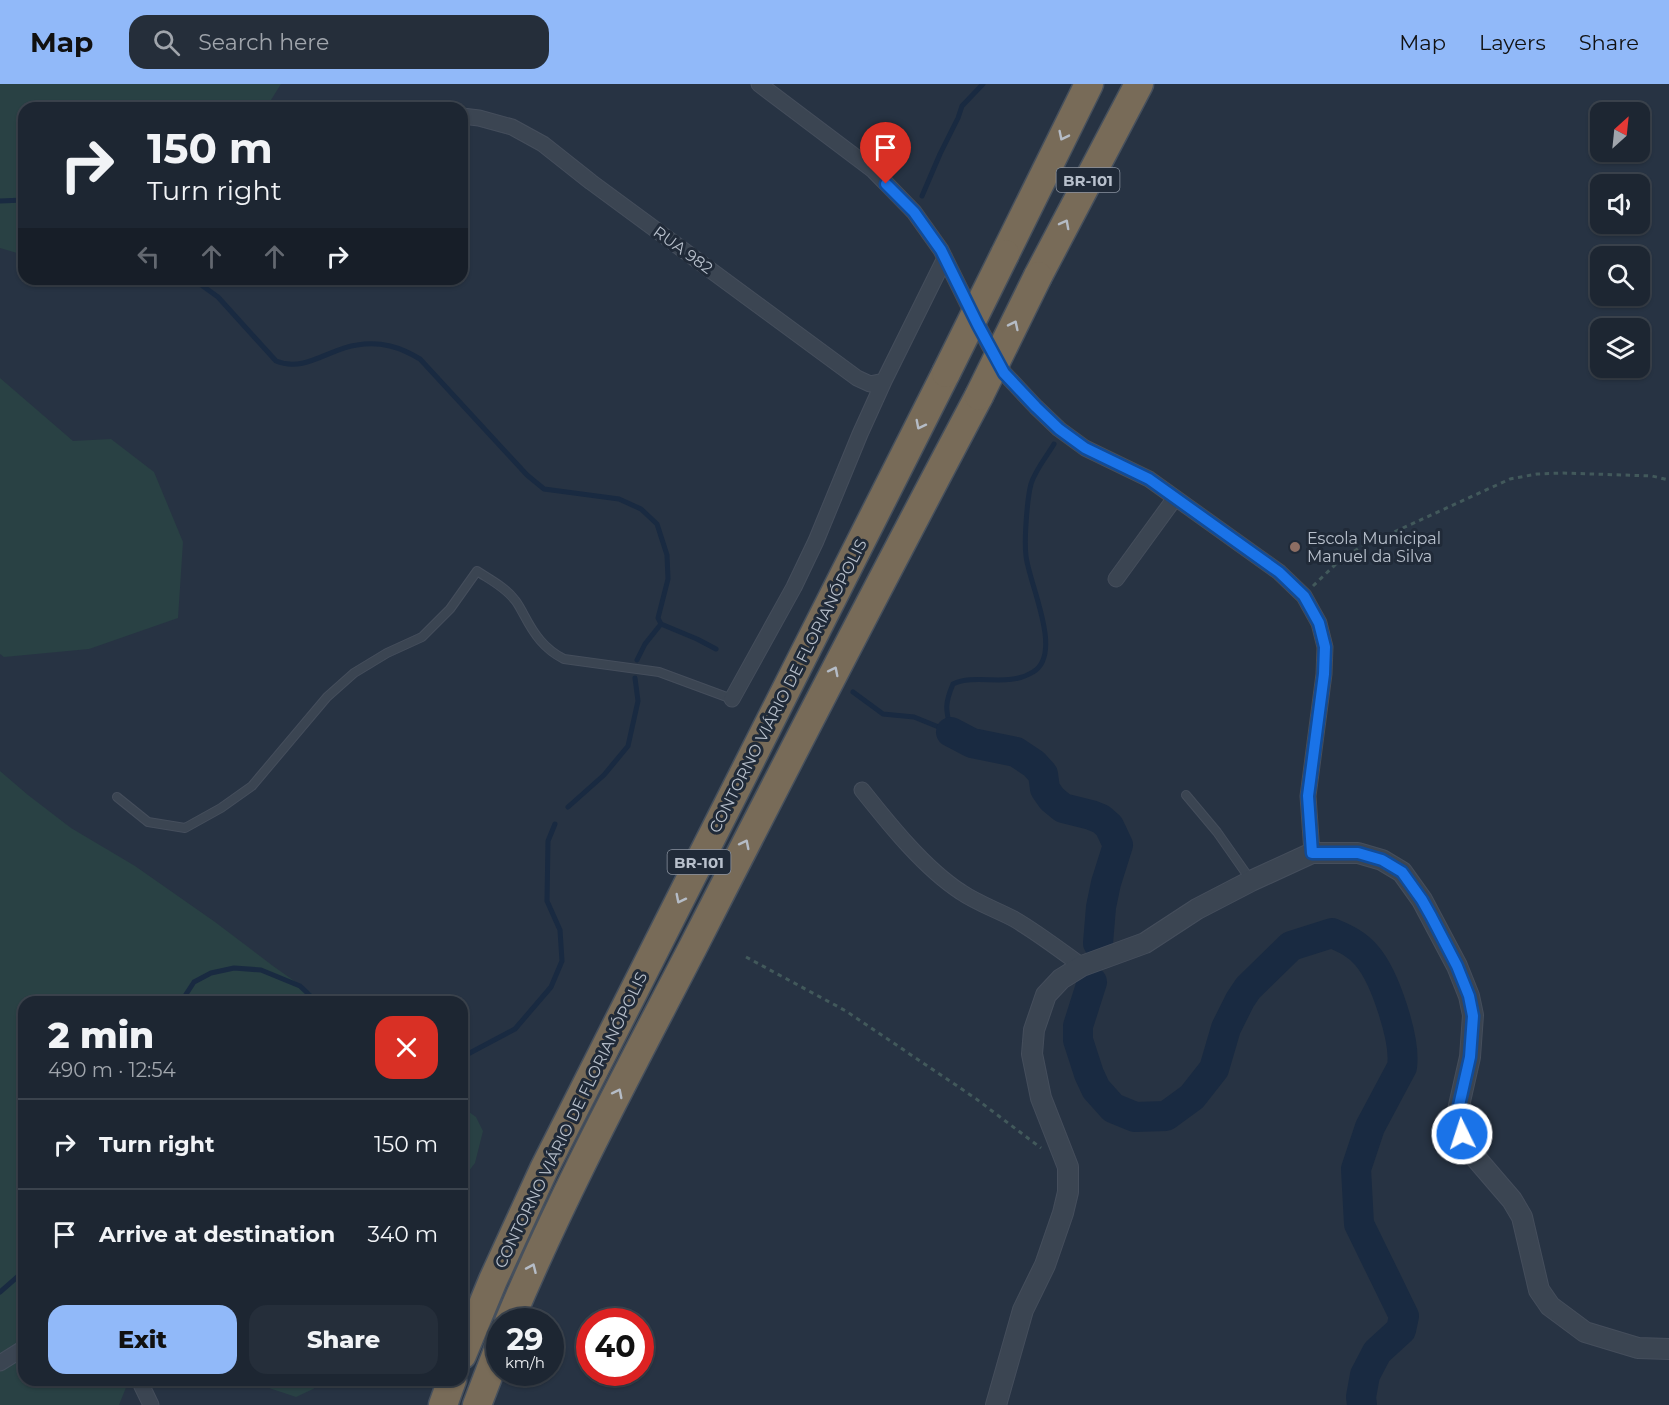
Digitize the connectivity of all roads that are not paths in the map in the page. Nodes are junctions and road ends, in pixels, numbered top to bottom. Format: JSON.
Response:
{"nodes":[{"id":1,"x":759,"y":84,"type":"edge"},
{"id":2,"x":1089,"y":84,"type":"edge"},
{"id":3,"x":1139,"y":84,"type":"edge"},
{"id":4,"x":468,"y":117,"type":"edge"},
{"id":5,"x":945,"y":258,"type":"junction"},
{"id":6,"x":885,"y":381,"type":"junction"},
{"id":7,"x":1175,"y":498,"type":"junction"},
{"id":8,"x":1116,"y":579,"type":"dead end"},
{"id":9,"x":732,"y":699,"type":"joint"},
{"id":10,"x":862,"y":790,"type":"dead end"},
{"id":11,"x":1186,"y":795,"type":"dead end"},
{"id":12,"x":117,"y":797,"type":"dead end"},
{"id":13,"x":1312,"y":853,"type":"junction"},
{"id":14,"x":1251,"y":880,"type":"junction"},
{"id":15,"x":1082,"y":966,"type":"junction"},
{"id":16,"x":515,"y":1308,"type":"edge"},
{"id":17,"x":468,"y":1340,"type":"edge"},
{"id":18,"x":1669,"y":1349,"type":"edge"},
{"id":19,"x":18,"y":1352,"type":"edge"},
{"id":20,"x":0,"y":1363,"type":"edge"},
{"id":21,"x":486,"y":1382,"type":"edge"},
{"id":22,"x":142,"y":1386,"type":"edge"},
{"id":23,"x":451,"y":1386,"type":"edge"},
{"id":24,"x":151,"y":1405,"type":"edge"},
{"id":25,"x":444,"y":1405,"type":"edge"},
{"id":26,"x":477,"y":1405,"type":"edge"},
{"id":27,"x":996,"y":1405,"type":"edge"}],
"edges":[{"from":1,"to":5,"type":"street"},
{"from":2,"to":17,"type":"highway","name":"CONTORNO VIÁRIO DE FLORIANÓPOLIS","number":"BR-101","one_way":true,"bridge":true},
{"from":16,"to":3,"type":"highway","name":"CONTORNO VIÁRIO DE FLORIANÓPOLIS","number":"BR-101","one_way":true,"bridge":true},
{"from":4,"to":6,"type":"street","name":"RUA 982"},
{"from":5,"to":6,"type":"street"},
{"from":5,"to":7,"type":"street"},
{"from":6,"to":9,"type":"street"},
{"from":7,"to":8,"type":"street"},
{"from":7,"to":13,"type":"street"},
{"from":9,"to":12,"type":"lane"},
{"from":10,"to":15,"type":"street"},
{"from":11,"to":14,"type":"lane"},
{"from":13,"to":14,"type":"street"},
{"from":13,"to":18,"type":"street"},
{"from":14,"to":15,"type":"street"},
{"from":15,"to":27,"type":"street"},
{"from":19,"to":20,"type":"street"},
{"from":21,"to":26,"type":"highway"},
{"from":22,"to":24,"type":"street"},
{"from":23,"to":25,"type":"highway"}]}
